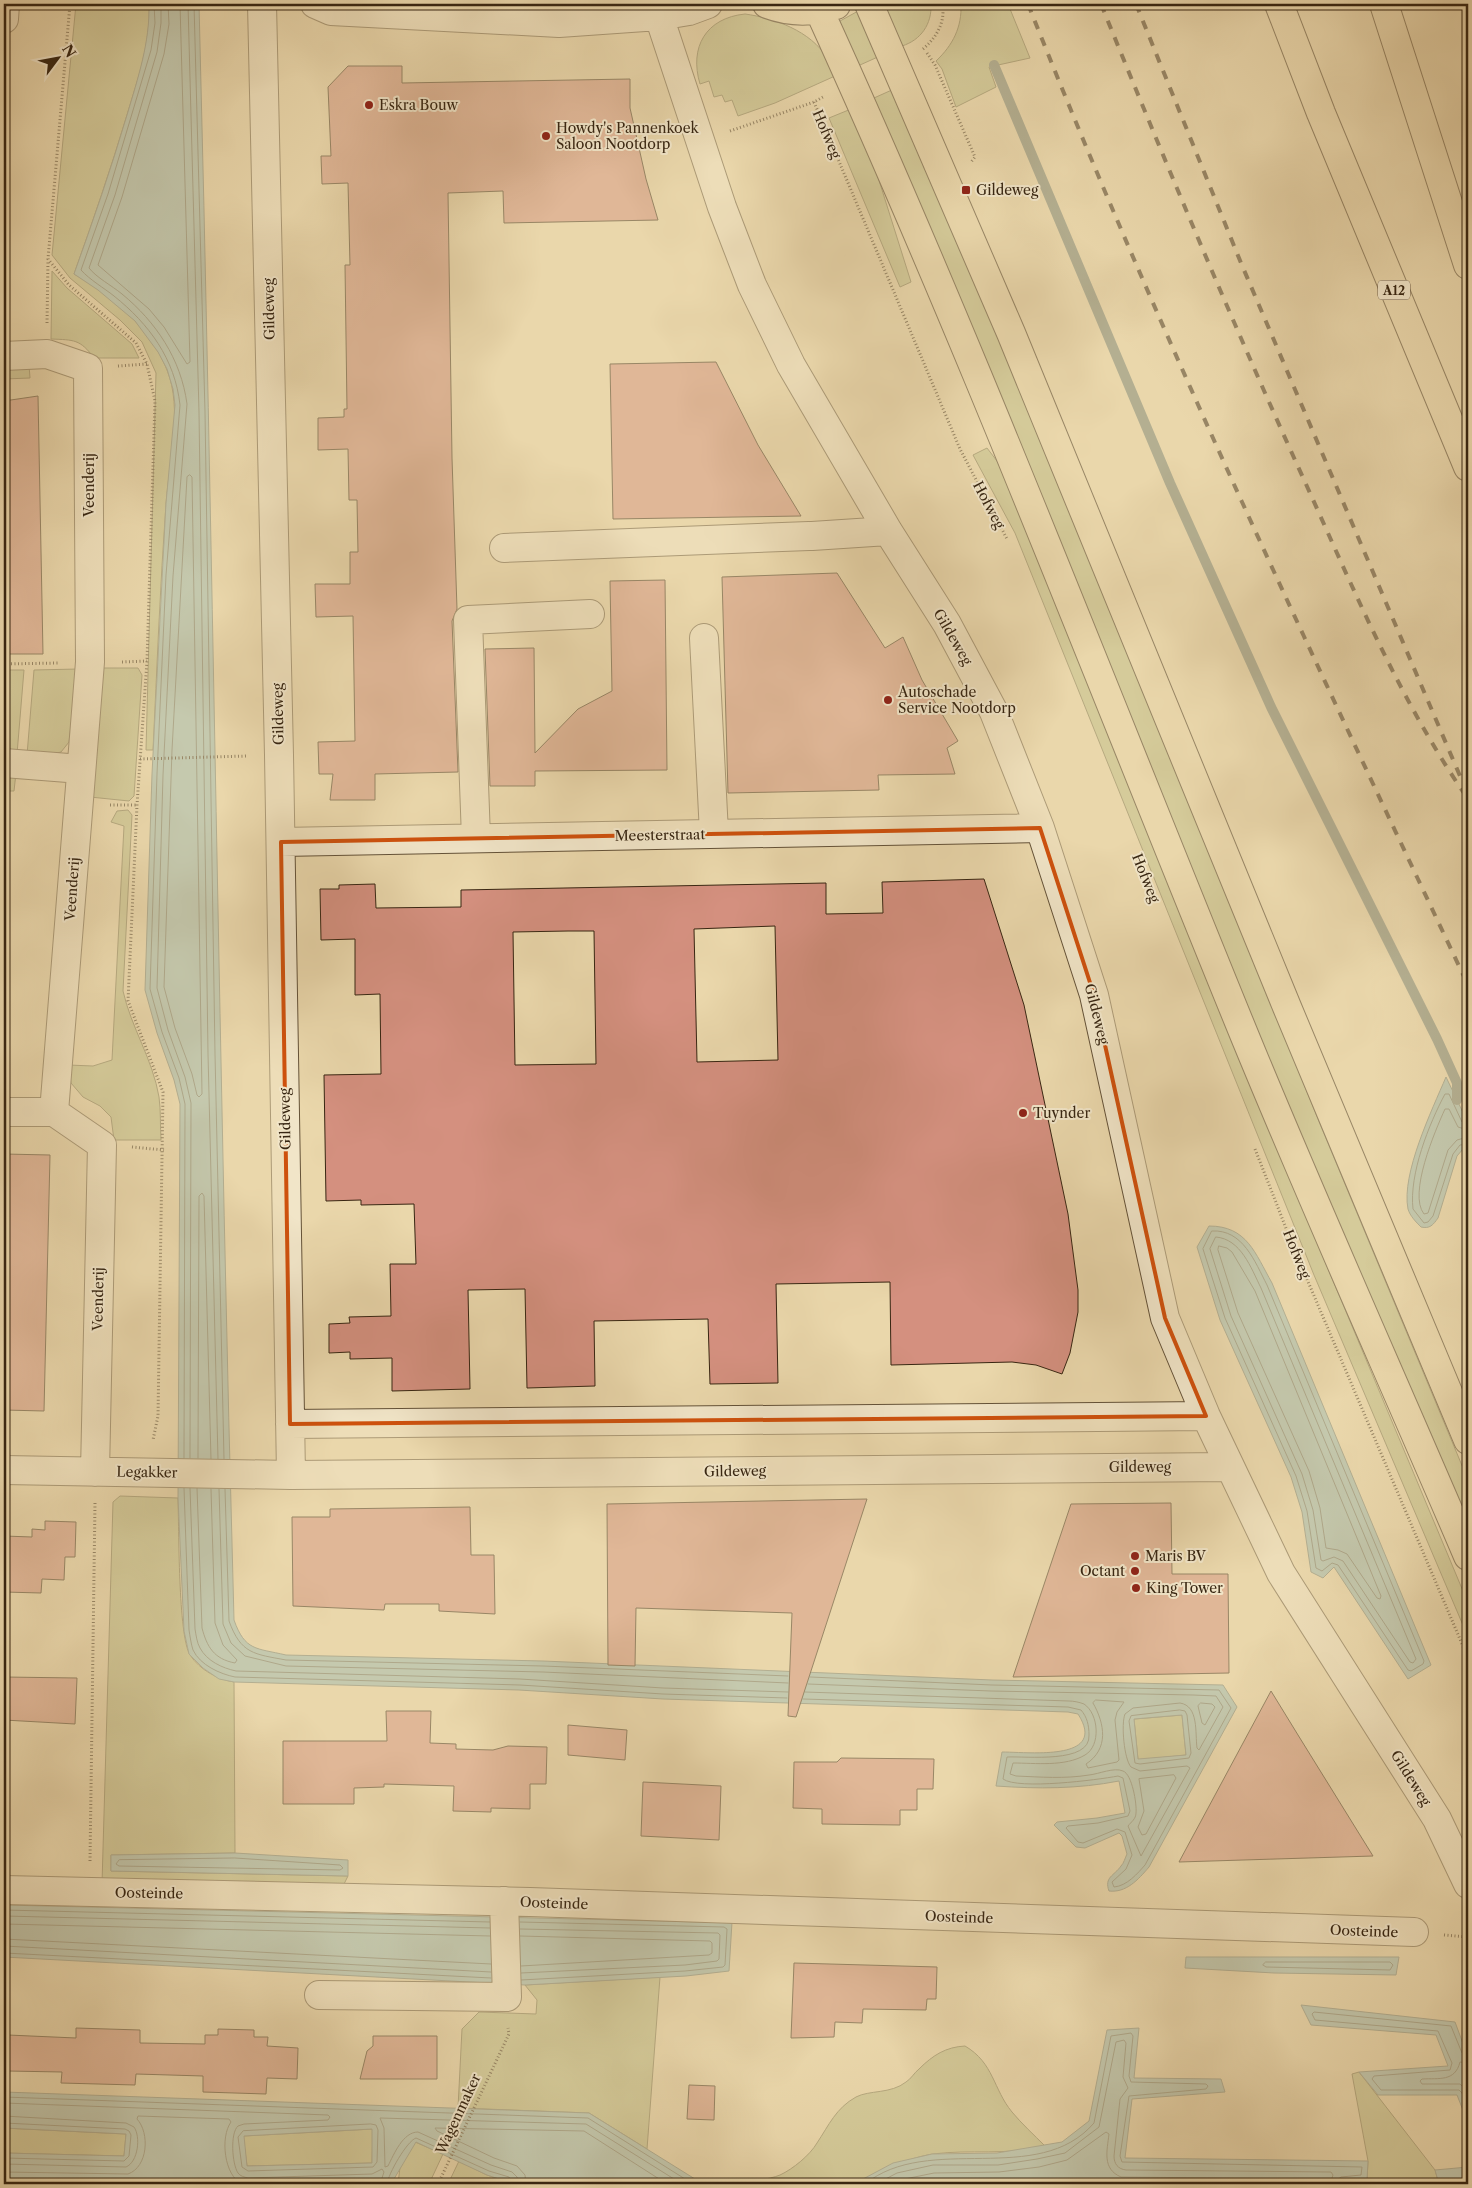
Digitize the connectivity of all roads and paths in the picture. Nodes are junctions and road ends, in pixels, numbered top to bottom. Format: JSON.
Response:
{"nodes":[{"id":1,"x":5,"y":4,"type":"edge"},
{"id":2,"x":70,"y":4,"type":"edge"},
{"id":3,"x":262,"y":4,"type":"edge"},
{"id":4,"x":315,"y":4,"type":"edge"},
{"id":5,"x":708,"y":4,"type":"edge"},
{"id":6,"x":767,"y":4,"type":"edge"},
{"id":7,"x":869,"y":4,"type":"edge"},
{"id":8,"x":1279,"y":4,"type":"edge"},
{"id":9,"x":1384,"y":4,"type":"edge"},
{"id":10,"x":828,"y":7,"type":"edge"},
{"id":11,"x":657,"y":10,"type":"edge"},
{"id":12,"x":559,"y":13,"type":"edge"},
{"id":13,"x":4,"y":19,"type":"edge"},
{"id":14,"x":924,"y":48,"type":"dead end"},
{"id":15,"x":814,"y":102,"type":"dead end"},
{"id":16,"x":967,"y":167,"type":"dead end"},
{"id":17,"x":48,"y":259,"type":"junction"},
{"id":18,"x":1468,"y":265,"type":"edge"},
{"id":19,"x":47,"y":354,"type":"junction"},
{"id":20,"x":4,"y":356,"type":"edge"},
{"id":21,"x":1468,"y":467,"type":"edge"},
{"id":22,"x":888,"y":532,"type":"junction"},
{"id":23,"x":1009,"y":542,"type":"dead end"},
{"id":24,"x":504,"y":548,"type":"dead end"},
{"id":25,"x":590,"y":614,"type":"dead end"},
{"id":26,"x":704,"y":638,"type":"dead end"},
{"id":27,"x":90,"y":662,"type":"junction"},
{"id":28,"x":4,"y":664,"type":"edge"},
{"id":29,"x":245,"y":756,"type":"dead end"},
{"id":30,"x":140,"y":759,"type":"junction"},
{"id":31,"x":4,"y":763,"type":"edge"},
{"id":32,"x":81,"y":770,"type":"junction"},
{"id":33,"x":1040,"y":828,"type":"junction"},
{"id":34,"x":714,"y":834,"type":"junction"},
{"id":35,"x":476,"y":838,"type":"junction"},
{"id":36,"x":281,"y":842,"type":"junction"},
{"id":37,"x":4,"y":1112,"type":"edge"},
{"id":38,"x":54,"y":1112,"type":"junction"},
{"id":39,"x":1251,"y":1140,"type":"dead end"},
{"id":40,"x":1206,"y":1416,"type":"junction"},
{"id":41,"x":290,"y":1424,"type":"junction"},
{"id":42,"x":1468,"y":1440,"type":"edge"},
{"id":43,"x":1230,"y":1466,"type":"junction"},
{"id":44,"x":4,"y":1470,"type":"edge"},
{"id":45,"x":95,"y":1472,"type":"junction"},
{"id":46,"x":145,"y":1472,"type":"junction"},
{"id":47,"x":291,"y":1475,"type":"junction"},
{"id":48,"x":1468,"y":1556,"type":"edge"},
{"id":49,"x":1468,"y":1658,"type":"edge"},
{"id":50,"x":1468,"y":1884,"type":"edge"},
{"id":51,"x":4,"y":1890,"type":"edge"},
{"id":52,"x":89,"y":1891,"type":"junction"},
{"id":53,"x":504,"y":1907,"type":"junction"},
{"id":54,"x":1414,"y":1932,"type":"dead end"},
{"id":55,"x":319,"y":1995,"type":"dead end"},
{"id":56,"x":498,"y":2054,"type":"dead end"},
{"id":57,"x":439,"y":2182,"type":"edge"}],
"edges":[{"from":1,"to":13,"type":"street"},
{"from":2,"to":17,"type":"path"},
{"from":3,"to":36,"type":"street","name":"Gildeweg"},
{"from":4,"to":12,"type":"street"},
{"from":5,"to":11,"type":"street"},
{"from":6,"to":10,"type":"main road"},
{"from":7,"to":42,"type":"main road"},
{"from":8,"to":21,"type":"main road","number":"A12"},
{"from":9,"to":18,"type":"main road"},
{"from":10,"to":48,"type":"main road"},
{"from":11,"to":12,"type":"street"},
{"from":11,"to":22,"type":"street","name":"Gildeweg"},
{"from":14,"to":16,"type":"path"},
{"from":15,"to":23,"type":"path","name":"Hofweg"},
{"from":17,"to":19,"type":"path"},
{"from":17,"to":30,"type":"path"},
{"from":19,"to":20,"type":"street","name":"Veenderij"},
{"from":19,"to":27,"type":"street","name":"Veenderij"},
{"from":22,"to":24,"type":"street"},
{"from":22,"to":33,"type":"street","name":"Gildeweg"},
{"from":25,"to":35,"type":"street"},
{"from":26,"to":34,"type":"street"},
{"from":27,"to":28,"type":"path"},
{"from":27,"to":32,"type":"street","name":"Veenderij"},
{"from":29,"to":30,"type":"path"},
{"from":30,"to":46,"type":"path"},
{"from":31,"to":32,"type":"street"},
{"from":32,"to":38,"type":"street","name":"Veenderij"},
{"from":33,"to":34,"type":"street","name":"Meesterstraat"},
{"from":33,"to":40,"type":"street","name":"Gildeweg"},
{"from":34,"to":35,"type":"street","name":"Meesterstraat"},
{"from":35,"to":36,"type":"street","name":"Meesterstraat"},
{"from":36,"to":41,"type":"street","name":"Gildeweg"},
{"from":37,"to":38,"type":"street"},
{"from":38,"to":45,"type":"street","name":"Veenderij"},
{"from":39,"to":49,"type":"path","name":"Hofweg"},
{"from":40,"to":41,"type":"street"},
{"from":40,"to":43,"type":"street","name":"Gildeweg"},
{"from":41,"to":47,"type":"street","name":"Gildeweg"},
{"from":43,"to":47,"type":"street","name":"Gildeweg"},
{"from":43,"to":50,"type":"street","name":"Gildeweg"},
{"from":44,"to":45,"type":"street","name":"Legakker"},
{"from":45,"to":46,"type":"street","name":"Legakker"},
{"from":45,"to":52,"type":"path"},
{"from":46,"to":47,"type":"street","name":"Legakker"},
{"from":51,"to":52,"type":"street","name":"Oosteinde"},
{"from":52,"to":53,"type":"street","name":"Oosteinde"},
{"from":53,"to":54,"type":"street","name":"Oosteinde"},
{"from":53,"to":55,"type":"street","name":"Oosteinde"},
{"from":56,"to":57,"type":"path","name":"Wagenmaker"}]}
